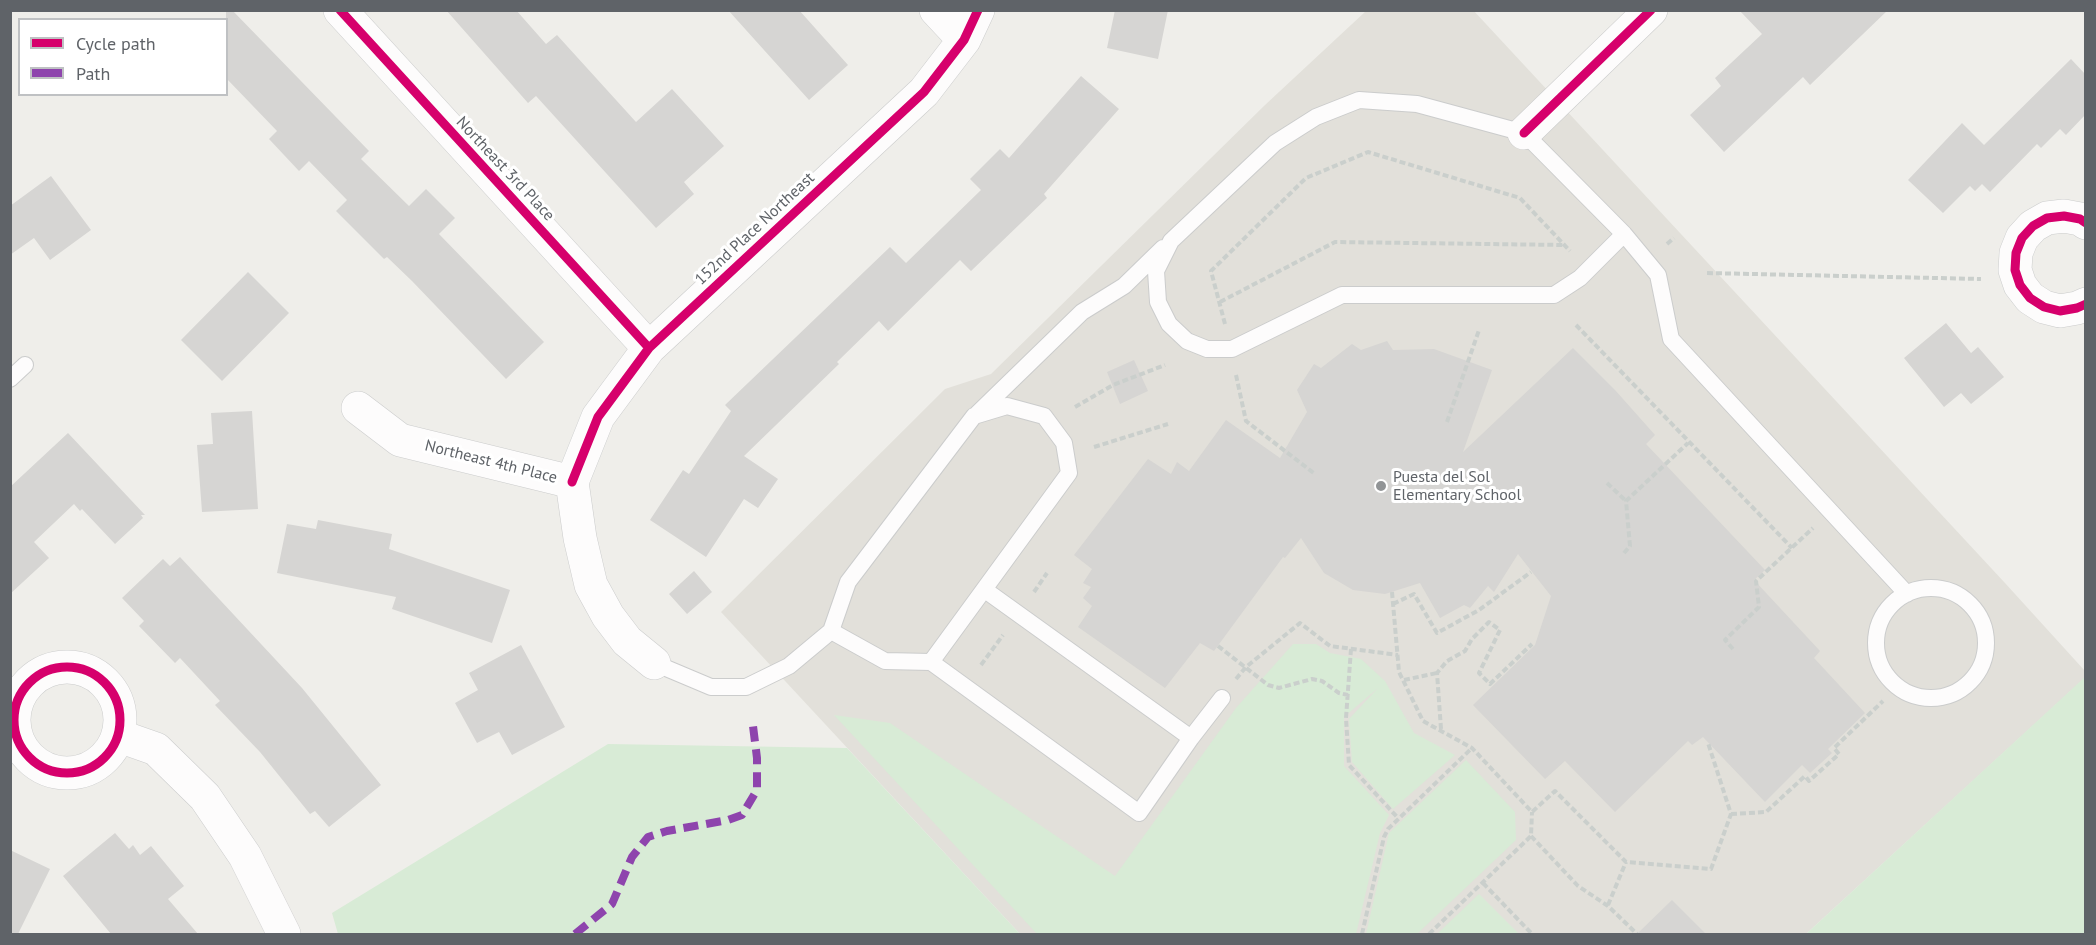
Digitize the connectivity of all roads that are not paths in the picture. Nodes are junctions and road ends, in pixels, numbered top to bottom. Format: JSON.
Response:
{"nodes":[{"id":1,"x":340,"y":10,"type":"edge"},
{"id":2,"x":936,"y":10,"type":"edge"},
{"id":3,"x":978,"y":10,"type":"edge"},
{"id":4,"x":1651,"y":10,"type":"edge"},
{"id":5,"x":964,"y":40,"type":"junction"},
{"id":6,"x":1524,"y":133,"type":"junction"},
{"id":7,"x":2085,"y":223,"type":"edge"},
{"id":8,"x":1623,"y":234,"type":"junction"},
{"id":9,"x":1171,"y":241,"type":"junction"},
{"id":10,"x":2085,"y":303,"type":"edge"},
{"id":11,"x":649,"y":348,"type":"junction"},
{"id":12,"x":25,"y":365,"type":"dead end"},
{"id":13,"x":10,"y":380,"type":"edge"},
{"id":14,"x":358,"y":408,"type":"dead end"},
{"id":15,"x":974,"y":416,"type":"junction"},
{"id":16,"x":572,"y":482,"type":"junction"},
{"id":17,"x":985,"y":590,"type":"junction"},
{"id":18,"x":1907,"y":594,"type":"junction"},
{"id":19,"x":831,"y":631,"type":"junction"},
{"id":20,"x":931,"y":662,"type":"junction"},
{"id":21,"x":654,"y":663,"type":"joint"},
{"id":22,"x":1222,"y":698,"type":"road end"},
{"id":23,"x":119,"y":736,"type":"dead end"},
{"id":24,"x":1191,"y":738,"type":"junction"},
{"id":25,"x":284,"y":934,"type":"edge"}],
"edges":[{"from":1,"to":11,"type":"street","name":"Northeast 3rd Place"},
{"from":2,"to":5,"type":"street"},
{"from":3,"to":5,"type":"street","name":"152nd Place Northeast"},
{"from":4,"to":6,"type":"street"},
{"from":5,"to":11,"type":"street","name":"152nd Place Northeast"},
{"from":6,"to":8,"type":"lane"},
{"from":6,"to":9,"type":"lane"},
{"from":7,"to":10,"type":"street"},
{"from":8,"to":9,"type":"lane"},
{"from":8,"to":18,"type":"lane"},
{"from":9,"to":15,"type":"lane"},
{"from":11,"to":16,"type":"street","name":"152nd Place Northeast"},
{"from":12,"to":13,"type":"lane"},
{"from":14,"to":16,"type":"street","name":"Northeast 4th Place"},
{"from":15,"to":17,"type":"lane"},
{"from":15,"to":19,"type":"lane"},
{"from":16,"to":21,"type":"street","name":"Northeast 4th Place"},
{"from":17,"to":20,"type":"lane"},
{"from":17,"to":24,"type":"lane"},
{"from":18,"to":18,"type":"lane"},
{"from":19,"to":20,"type":"lane"},
{"from":19,"to":21,"type":"lane"},
{"from":20,"to":24,"type":"lane"},
{"from":22,"to":24,"type":"lane"},
{"from":23,"to":25,"type":"street"}]}
